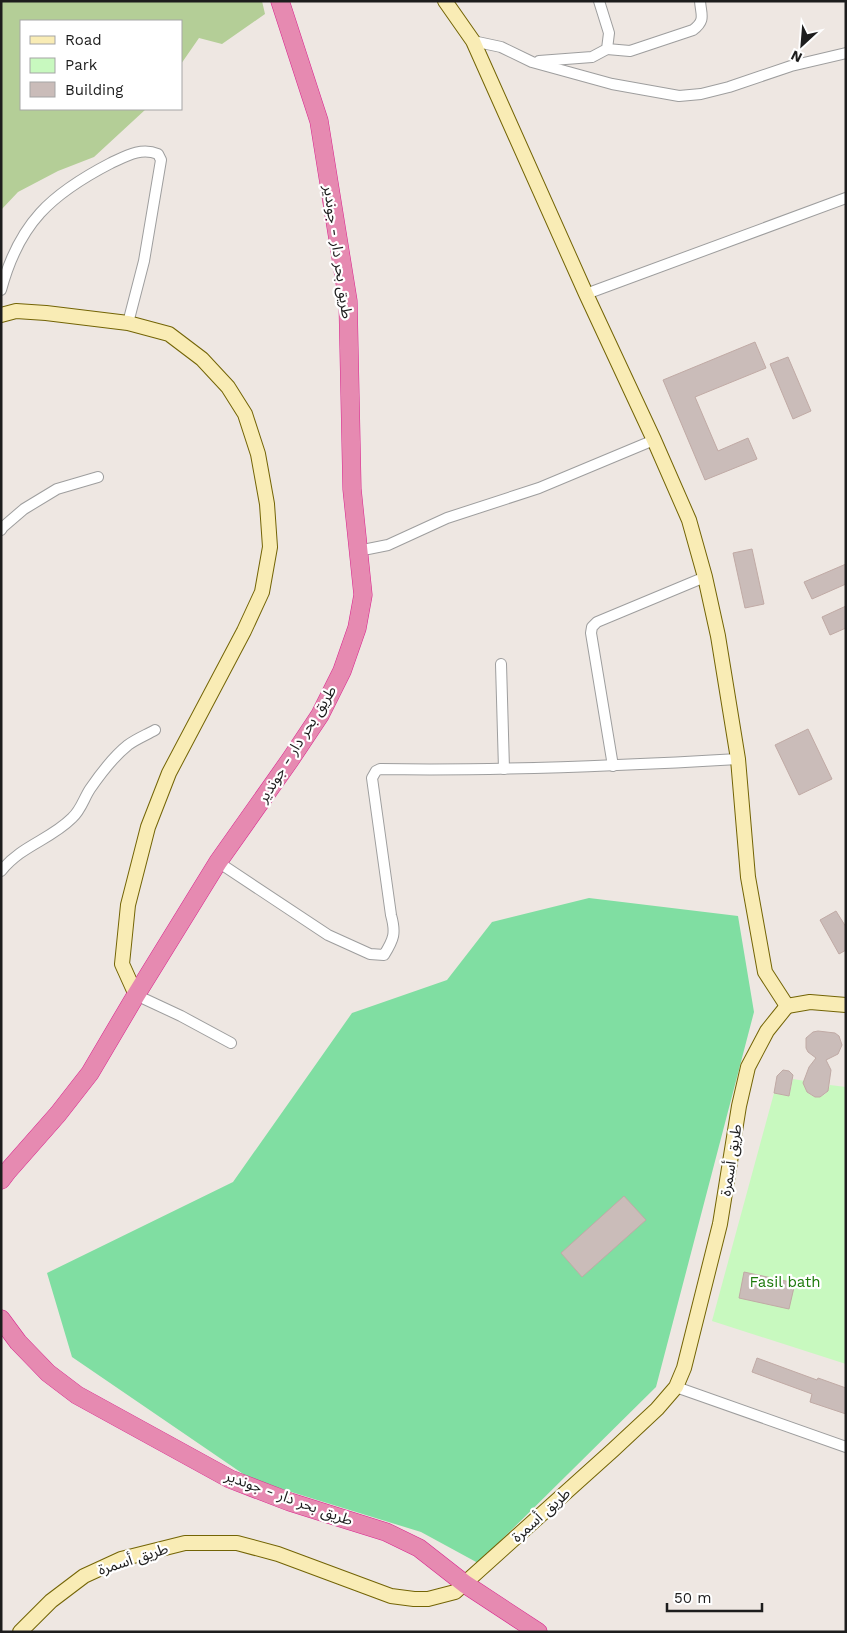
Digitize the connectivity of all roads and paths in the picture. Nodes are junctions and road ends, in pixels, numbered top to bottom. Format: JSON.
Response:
{"nodes":[{"id":1,"x":280,"y":1,"type":"edge"},
{"id":2,"x":445,"y":1,"type":"edge"},
{"id":3,"x":598,"y":1,"type":"edge"},
{"id":4,"x":700,"y":1,"type":"edge"},
{"id":5,"x":473,"y":41,"type":"junction"},
{"id":6,"x":607,"y":48,"type":"junction"},
{"id":7,"x":846,"y":53,"type":"edge"},
{"id":8,"x":532,"y":62,"type":"junction"},
{"id":9,"x":846,"y":198,"type":"edge"},
{"id":10,"x":1,"y":290,"type":"edge"},
{"id":11,"x":586,"y":294,"type":"junction"},
{"id":12,"x":1,"y":315,"type":"edge"},
{"id":13,"x":128,"y":322,"type":"junction"},
{"id":14,"x":654,"y":440,"type":"junction"},
{"id":15,"x":98,"y":477,"type":"dead end"},
{"id":16,"x":1,"y":530,"type":"edge"},
{"id":17,"x":358,"y":551,"type":"junction"},
{"id":18,"x":705,"y":577,"type":"junction"},
{"id":19,"x":501,"y":664,"type":"dead end"},
{"id":20,"x":155,"y":730,"type":"dead end"},
{"id":21,"x":738,"y":759,"type":"junction"},
{"id":22,"x":613,"y":766,"type":"junction"},
{"id":23,"x":504,"y":770,"type":"junction"},
{"id":24,"x":218,"y":862,"type":"junction"},
{"id":25,"x":1,"y":871,"type":"edge"},
{"id":26,"x":136,"y":995,"type":"junction"},
{"id":27,"x":846,"y":1005,"type":"edge"},
{"id":28,"x":787,"y":1006,"type":"junction"},
{"id":29,"x":230,"y":1043,"type":"dead end"},
{"id":30,"x":1,"y":1180,"type":"edge"},
{"id":31,"x":1,"y":1319,"type":"edge"},
{"id":32,"x":676,"y":1387,"type":"junction"},
{"id":33,"x":846,"y":1447,"type":"edge"},
{"id":34,"x":466,"y":1584,"type":"junction"},
{"id":35,"x":530,"y":1630,"type":"edge"},
{"id":36,"x":20,"y":1632,"type":"edge"}],
"edges":[{"from":1,"to":17,"type":"highway","name":"طريق بحر دار - جوندير"},
{"from":2,"to":5,"type":"street"},
{"from":3,"to":6,"type":"street"},
{"from":4,"to":6,"type":"street"},
{"from":5,"to":8,"type":"street"},
{"from":5,"to":11,"type":"street"},
{"from":6,"to":8,"type":"street"},
{"from":7,"to":8,"type":"street"},
{"from":9,"to":11,"type":"street"},
{"from":10,"to":13,"type":"street"},
{"from":11,"to":14,"type":"street"},
{"from":12,"to":13,"type":"street"},
{"from":13,"to":26,"type":"street"},
{"from":14,"to":17,"type":"street"},
{"from":14,"to":18,"type":"street"},
{"from":15,"to":16,"type":"street"},
{"from":17,"to":24,"type":"highway","name":"طريق بحر دار - جوندير"},
{"from":18,"to":21,"type":"street"},
{"from":18,"to":22,"type":"street"},
{"from":19,"to":23,"type":"street"},
{"from":20,"to":25,"type":"street"},
{"from":21,"to":22,"type":"street"},
{"from":21,"to":28,"type":"street"},
{"from":22,"to":23,"type":"street"},
{"from":23,"to":24,"type":"street"},
{"from":24,"to":26,"type":"highway","name":"طريق بحر دار - جوندير"},
{"from":26,"to":29,"type":"street"},
{"from":26,"to":30,"type":"highway","name":"طريق بحر دار - جوندير"},
{"from":27,"to":28,"type":"street"},
{"from":28,"to":32,"type":"street","name":"طريق أسمرة"},
{"from":31,"to":34,"type":"highway","name":"طريق بحر دار - جوندير"},
{"from":32,"to":33,"type":"street"},
{"from":32,"to":34,"type":"street","name":"طريق أسمرة"},
{"from":34,"to":35,"type":"highway","name":"طريق بحر دار - جوندير"},
{"from":34,"to":36,"type":"street","name":"طريق أسمرة"}]}
